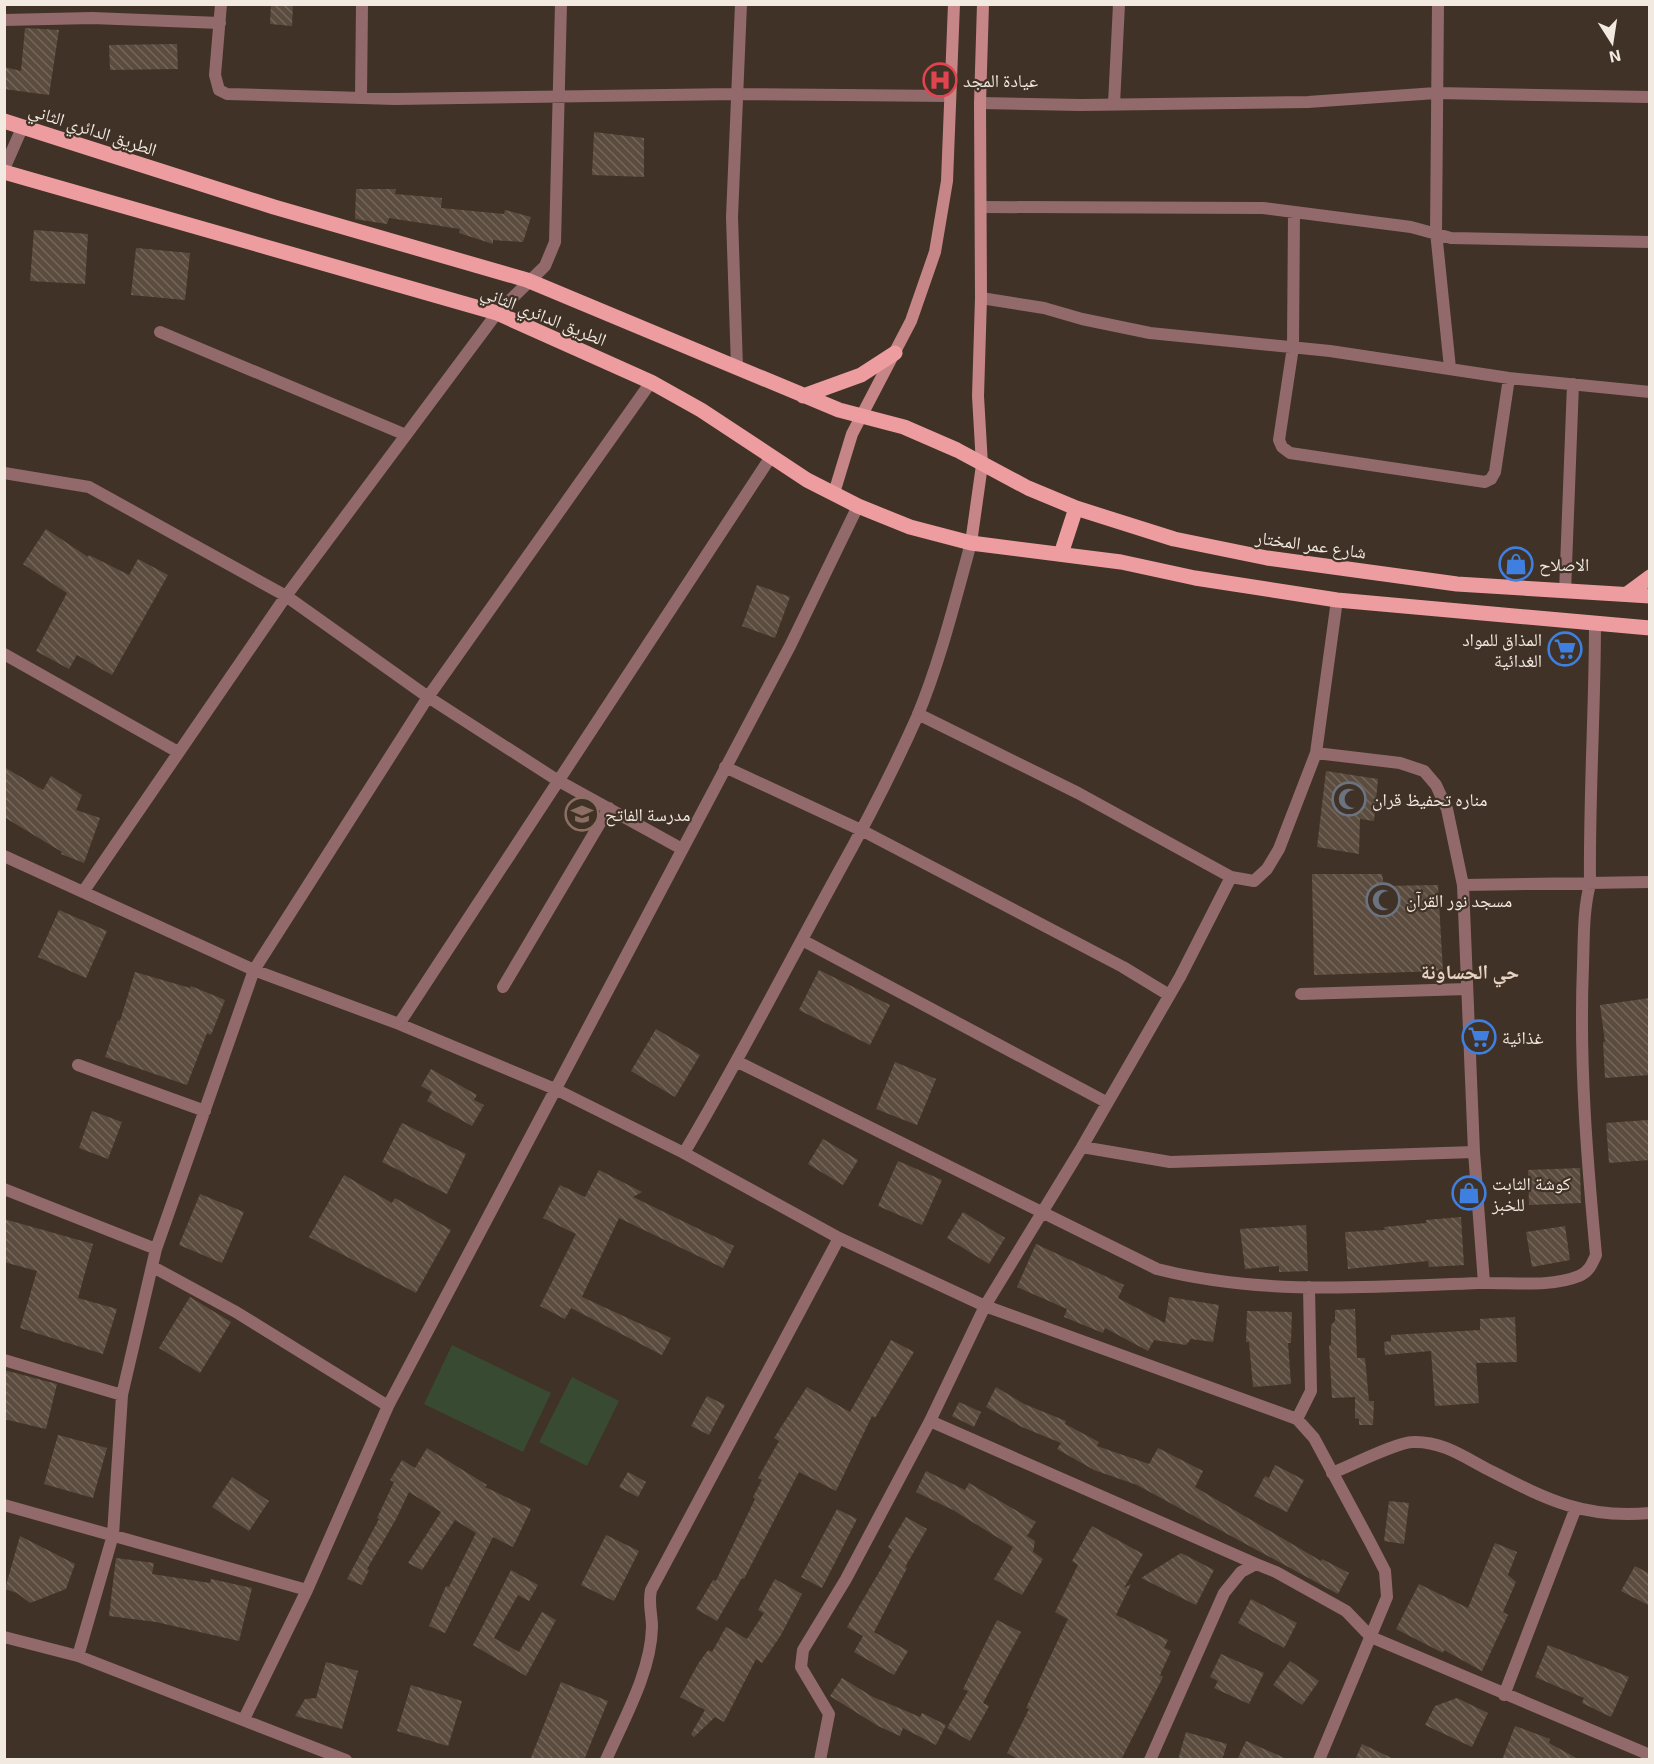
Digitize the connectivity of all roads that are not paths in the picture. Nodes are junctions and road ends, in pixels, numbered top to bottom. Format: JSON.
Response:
{"nodes":[{"id":1,"x":221,"y":4,"type":"edge"},
{"id":2,"x":362,"y":4,"type":"edge"},
{"id":3,"x":561,"y":4,"type":"edge"},
{"id":4,"x":741,"y":4,"type":"edge"},
{"id":5,"x":954,"y":4,"type":"edge"},
{"id":6,"x":983,"y":4,"type":"edge"},
{"id":7,"x":1119,"y":4,"type":"edge"},
{"id":8,"x":1438,"y":4,"type":"edge"},
{"id":9,"x":4,"y":20,"type":"edge"},
{"id":10,"x":220,"y":23,"type":"junction"},
{"id":11,"x":1436,"y":93,"type":"junction"},
{"id":12,"x":735,"y":94,"type":"junction"},
{"id":13,"x":950,"y":96,"type":"junction"},
{"id":14,"x":556,"y":97,"type":"junction"},
{"id":15,"x":1650,"y":97,"type":"edge"},
{"id":16,"x":361,"y":98,"type":"junction"},
{"id":17,"x":980,"y":103,"type":"junction"},
{"id":18,"x":1113,"y":104,"type":"junction"},
{"id":19,"x":4,"y":121,"type":"edge"},
{"id":20,"x":22,"y":128,"type":"junction"},
{"id":21,"x":4,"y":170,"type":"edge"},
{"id":22,"x":981,"y":207,"type":"junction"},
{"id":23,"x":1294,"y":213,"type":"junction"},
{"id":24,"x":1436,"y":232,"type":"junction"},
{"id":25,"x":1650,"y":242,"type":"edge"},
{"id":26,"x":527,"y":280,"type":"junction"},
{"id":27,"x":981,"y":298,"type":"junction"},
{"id":28,"x":496,"y":313,"type":"junction"},
{"id":29,"x":160,"y":332,"type":"dead end"},
{"id":30,"x":1293,"y":347,"type":"junction"},
{"id":31,"x":895,"y":353,"type":"junction"},
{"id":32,"x":737,"y":367,"type":"junction"},
{"id":33,"x":1450,"y":368,"type":"junction"},
{"id":34,"x":1509,"y":378,"type":"junction"},
{"id":35,"x":651,"y":382,"type":"junction"},
{"id":36,"x":1573,"y":384,"type":"junction"},
{"id":37,"x":1650,"y":392,"type":"edge"},
{"id":38,"x":803,"y":396,"type":"junction"},
{"id":39,"x":861,"y":415,"type":"junction"},
{"id":40,"x":406,"y":435,"type":"junction"},
{"id":41,"x":770,"y":458,"type":"junction"},
{"id":42,"x":982,"y":465,"type":"junction"},
{"id":43,"x":4,"y":473,"type":"edge"},
{"id":44,"x":834,"y":494,"type":"junction"},
{"id":45,"x":858,"y":506,"type":"junction"},
{"id":46,"x":1076,"y":508,"type":"junction"},
{"id":47,"x":971,"y":543,"type":"junction"},
{"id":48,"x":1061,"y":554,"type":"junction"},
{"id":49,"x":1650,"y":577,"type":"edge"},
{"id":50,"x":1565,"y":591,"type":"junction"},
{"id":51,"x":1627,"y":594,"type":"junction"},
{"id":52,"x":286,"y":596,"type":"junction"},
{"id":53,"x":1650,"y":596,"type":"edge"},
{"id":54,"x":1337,"y":600,"type":"junction"},
{"id":55,"x":1595,"y":622,"type":"junction"},
{"id":56,"x":1650,"y":628,"type":"edge"},
{"id":57,"x":4,"y":654,"type":"edge"},
{"id":58,"x":428,"y":697,"type":"junction"},
{"id":59,"x":918,"y":714,"type":"junction"},
{"id":60,"x":178,"y":752,"type":"junction"},
{"id":61,"x":1316,"y":753,"type":"junction"},
{"id":62,"x":725,"y":767,"type":"junction"},
{"id":63,"x":557,"y":780,"type":"junction"},
{"id":64,"x":609,"y":808,"type":"junction"},
{"id":65,"x":863,"y":831,"type":"junction"},
{"id":66,"x":682,"y":849,"type":"junction"},
{"id":67,"x":4,"y":856,"type":"edge"},
{"id":68,"x":1231,"y":877,"type":"junction"},
{"id":69,"x":1650,"y":882,"type":"edge"},
{"id":70,"x":1590,"y":884,"type":"junction"},
{"id":71,"x":1463,"y":885,"type":"junction"},
{"id":72,"x":83,"y":892,"type":"junction"},
{"id":73,"x":804,"y":941,"type":"junction"},
{"id":74,"x":254,"y":970,"type":"junction"},
{"id":75,"x":503,"y":987,"type":"dead end"},
{"id":76,"x":1467,"y":989,"type":"junction"},
{"id":77,"x":1301,"y":994,"type":"dead end"},
{"id":78,"x":1169,"y":995,"type":"junction"},
{"id":79,"x":399,"y":1024,"type":"junction"},
{"id":80,"x":738,"y":1062,"type":"junction"},
{"id":81,"x":78,"y":1065,"type":"dead end"},
{"id":82,"x":555,"y":1089,"type":"junction"},
{"id":83,"x":1106,"y":1102,"type":"junction"},
{"id":84,"x":205,"y":1111,"type":"junction"},
{"id":85,"x":1082,"y":1147,"type":"junction"},
{"id":86,"x":1474,"y":1152,"type":"junction"},
{"id":87,"x":684,"y":1153,"type":"junction"},
{"id":88,"x":4,"y":1189,"type":"edge"},
{"id":89,"x":1041,"y":1212,"type":"junction"},
{"id":90,"x":839,"y":1238,"type":"junction"},
{"id":91,"x":156,"y":1249,"type":"junction"},
{"id":92,"x":153,"y":1267,"type":"junction"},
{"id":93,"x":1484,"y":1283,"type":"junction"},
{"id":94,"x":1309,"y":1287,"type":"junction"},
{"id":95,"x":985,"y":1306,"type":"junction"},
{"id":96,"x":4,"y":1360,"type":"edge"},
{"id":97,"x":122,"y":1395,"type":"junction"},
{"id":98,"x":388,"y":1406,"type":"junction"},
{"id":99,"x":1297,"y":1419,"type":"junction"},
{"id":100,"x":930,"y":1421,"type":"junction"},
{"id":101,"x":1332,"y":1473,"type":"junction"},
{"id":102,"x":4,"y":1505,"type":"edge"},
{"id":103,"x":1575,"y":1510,"type":"junction"},
{"id":104,"x":1650,"y":1513,"type":"edge"},
{"id":105,"x":113,"y":1535,"type":"junction"},
{"id":106,"x":1256,"y":1564,"type":"junction"},
{"id":107,"x":307,"y":1590,"type":"junction"},
{"id":108,"x":4,"y":1637,"type":"edge"},
{"id":109,"x":1371,"y":1637,"type":"junction"},
{"id":110,"x":78,"y":1656,"type":"junction"},
{"id":111,"x":1504,"y":1695,"type":"junction"},
{"id":112,"x":244,"y":1719,"type":"junction"},
{"id":113,"x":1650,"y":1755,"type":"edge"},
{"id":114,"x":346,"y":1760,"type":"edge"},
{"id":115,"x":606,"y":1760,"type":"edge"},
{"id":116,"x":820,"y":1760,"type":"edge"},
{"id":117,"x":1150,"y":1760,"type":"edge"},
{"id":118,"x":1319,"y":1760,"type":"edge"}],
"edges":[{"from":1,"to":10,"type":"street"},
{"from":2,"to":16,"type":"street"},
{"from":3,"to":14,"type":"street"},
{"from":4,"to":12,"type":"street"},
{"from":5,"to":13,"type":"main road"},
{"from":6,"to":17,"type":"main road"},
{"from":7,"to":18,"type":"street"},
{"from":8,"to":11,"type":"street"},
{"from":9,"to":10,"type":"street"},
{"from":10,"to":16,"type":"street"},
{"from":11,"to":15,"type":"street"},
{"from":11,"to":18,"type":"street"},
{"from":11,"to":24,"type":"street"},
{"from":12,"to":13,"type":"street"},
{"from":12,"to":14,"type":"street"},
{"from":12,"to":32,"type":"street"},
{"from":13,"to":31,"type":"main road"},
{"from":14,"to":16,"type":"street"},
{"from":14,"to":26,"type":"street"},
{"from":17,"to":18,"type":"street"},
{"from":17,"to":22,"type":"main road"},
{"from":19,"to":20,"type":"main road","name":"الطريق الدائري الثاني"},
{"from":20,"to":21,"type":"street"},
{"from":20,"to":26,"type":"main road","name":"الطريق الدائري الثاني"},
{"from":21,"to":28,"type":"main road","name":"الطريق الدائري الثاني"},
{"from":22,"to":23,"type":"street"},
{"from":22,"to":27,"type":"main road"},
{"from":23,"to":24,"type":"street"},
{"from":23,"to":30,"type":"street"},
{"from":24,"to":25,"type":"street"},
{"from":24,"to":33,"type":"street"},
{"from":26,"to":28,"type":"street"},
{"from":26,"to":32,"type":"main road","name":"الطريق الدائري الثاني"},
{"from":27,"to":30,"type":"street"},
{"from":27,"to":42,"type":"main road"},
{"from":28,"to":35,"type":"main road","name":"الطريق الدائري الثاني"},
{"from":28,"to":40,"type":"street"},
{"from":29,"to":40,"type":"street"},
{"from":30,"to":33,"type":"street"},
{"from":30,"to":34,"type":"street"},
{"from":31,"to":38,"type":"main road"},
{"from":31,"to":39,"type":"main road"},
{"from":32,"to":38,"type":"main road","name":"الطريق الدائري الثاني"},
{"from":33,"to":34,"type":"street"},
{"from":34,"to":36,"type":"street"},
{"from":35,"to":41,"type":"main road","name":"الطريق الدائري الثاني"},
{"from":35,"to":58,"type":"street"},
{"from":36,"to":37,"type":"street"},
{"from":36,"to":50,"type":"street"},
{"from":38,"to":39,"type":"main road","name":"الطريق الدائري الثاني"},
{"from":39,"to":42,"type":"main road","name":"الطريق الدائري الثاني"},
{"from":39,"to":44,"type":"main road"},
{"from":40,"to":52,"type":"street"},
{"from":41,"to":44,"type":"main road","name":"الطريق الدائري الثاني"},
{"from":41,"to":63,"type":"street"},
{"from":42,"to":46,"type":"main road","name":"شارع عمر المختار"},
{"from":42,"to":47,"type":"main road"},
{"from":43,"to":52,"type":"street"},
{"from":44,"to":45,"type":"main road","name":"الطريق الدائري الثاني"},
{"from":45,"to":47,"type":"main road","name":"الطريق الدائري الثاني"},
{"from":45,"to":62,"type":"street"},
{"from":46,"to":48,"type":"main road"},
{"from":46,"to":50,"type":"main road","name":"شارع عمر المختار"},
{"from":47,"to":48,"type":"main road"},
{"from":47,"to":59,"type":"street"},
{"from":48,"to":54,"type":"main road"},
{"from":49,"to":51,"type":"main road"},
{"from":50,"to":51,"type":"main road","name":"شارع عمر المختار"},
{"from":51,"to":53,"type":"main road","name":"شارع عمر المختار"},
{"from":52,"to":58,"type":"street"},
{"from":52,"to":60,"type":"street"},
{"from":54,"to":55,"type":"main road"},
{"from":54,"to":61,"type":"street"},
{"from":55,"to":56,"type":"main road"},
{"from":55,"to":70,"type":"street"},
{"from":57,"to":60,"type":"street"},
{"from":58,"to":63,"type":"street"},
{"from":58,"to":74,"type":"street"},
{"from":59,"to":65,"type":"street"},
{"from":59,"to":68,"type":"street"},
{"from":60,"to":72,"type":"street"},
{"from":61,"to":68,"type":"street"},
{"from":61,"to":71,"type":"street"},
{"from":62,"to":65,"type":"street"},
{"from":62,"to":66,"type":"street"},
{"from":63,"to":64,"type":"street"},
{"from":63,"to":79,"type":"street"},
{"from":64,"to":66,"type":"street"},
{"from":64,"to":75,"type":"street"},
{"from":65,"to":73,"type":"street"},
{"from":65,"to":78,"type":"street"},
{"from":66,"to":82,"type":"street"},
{"from":67,"to":72,"type":"street"},
{"from":68,"to":78,"type":"street"},
{"from":69,"to":70,"type":"street"},
{"from":70,"to":71,"type":"street"},
{"from":70,"to":93,"type":"street"},
{"from":71,"to":76,"type":"street"},
{"from":72,"to":74,"type":"street"},
{"from":73,"to":80,"type":"street"},
{"from":73,"to":83,"type":"street"},
{"from":74,"to":79,"type":"street"},
{"from":74,"to":84,"type":"street"},
{"from":76,"to":77,"type":"street"},
{"from":76,"to":86,"type":"street"},
{"from":78,"to":83,"type":"street"},
{"from":79,"to":82,"type":"street"},
{"from":80,"to":87,"type":"street"},
{"from":80,"to":89,"type":"street"},
{"from":81,"to":84,"type":"street"},
{"from":82,"to":87,"type":"street"},
{"from":82,"to":98,"type":"street"},
{"from":83,"to":85,"type":"street"},
{"from":84,"to":91,"type":"street"},
{"from":85,"to":86,"type":"street"},
{"from":85,"to":89,"type":"street"},
{"from":86,"to":93,"type":"street"},
{"from":87,"to":90,"type":"street"},
{"from":88,"to":91,"type":"street"},
{"from":89,"to":94,"type":"street"},
{"from":89,"to":95,"type":"street"},
{"from":90,"to":95,"type":"street"},
{"from":90,"to":115,"type":"street"},
{"from":91,"to":92,"type":"street"},
{"from":92,"to":97,"type":"street"},
{"from":92,"to":98,"type":"street"},
{"from":93,"to":94,"type":"street"},
{"from":94,"to":99,"type":"street"},
{"from":95,"to":99,"type":"street"},
{"from":95,"to":100,"type":"street"},
{"from":96,"to":97,"type":"street"},
{"from":97,"to":105,"type":"street"},
{"from":98,"to":107,"type":"street"},
{"from":99,"to":101,"type":"street"},
{"from":100,"to":106,"type":"street"},
{"from":100,"to":116,"type":"street"},
{"from":101,"to":103,"type":"street"},
{"from":101,"to":109,"type":"street"},
{"from":102,"to":105,"type":"street"},
{"from":103,"to":104,"type":"street"},
{"from":103,"to":111,"type":"street"},
{"from":105,"to":107,"type":"street"},
{"from":105,"to":110,"type":"street"},
{"from":106,"to":109,"type":"street"},
{"from":106,"to":117,"type":"street"},
{"from":107,"to":112,"type":"street"},
{"from":108,"to":110,"type":"street"},
{"from":109,"to":111,"type":"street"},
{"from":109,"to":118,"type":"street"},
{"from":110,"to":112,"type":"street"},
{"from":111,"to":113,"type":"street"},
{"from":112,"to":114,"type":"street"}]}
